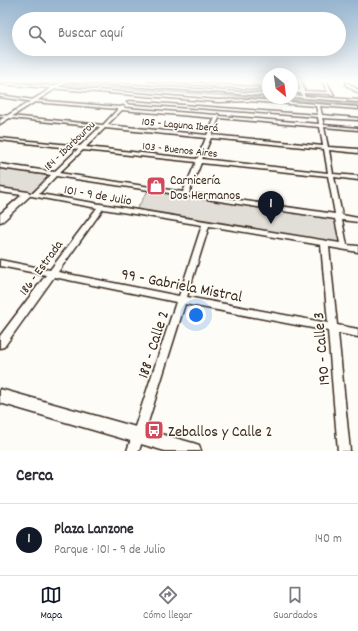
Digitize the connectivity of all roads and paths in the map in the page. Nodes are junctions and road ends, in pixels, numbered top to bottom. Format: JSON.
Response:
{"nodes":[{"id":1,"x":32,"y":102,"type":"edge"},
{"id":2,"x":45,"y":102,"type":"edge"},
{"id":3,"x":129,"y":102,"type":"joint"},
{"id":4,"x":223,"y":102,"type":"edge"},
{"id":5,"x":277,"y":102,"type":"edge"},
{"id":6,"x":318,"y":105,"type":"junction"},
{"id":7,"x":358,"y":108,"type":"edge"},
{"id":8,"x":121,"y":109,"type":"junction"},
{"id":9,"x":220,"y":110,"type":"junction"},
{"id":10,"x":0,"y":116,"type":"edge"},
{"id":11,"x":319,"y":116,"type":"junction"},
{"id":12,"x":8,"y":117,"type":"junction"},
{"id":13,"x":217,"y":118,"type":"junction"},
{"id":14,"x":358,"y":119,"type":"edge"},
{"id":15,"x":0,"y":122,"type":"edge"},
{"id":16,"x":321,"y":126,"type":"junction"},
{"id":17,"x":103,"y":127,"type":"junction"},
{"id":18,"x":358,"y":129,"type":"edge"},
{"id":19,"x":208,"y":137,"type":"junction"},
{"id":20,"x":0,"y":139,"type":"edge"},
{"id":21,"x":82,"y":148,"type":"junction"},
{"id":22,"x":325,"y":148,"type":"junction"},
{"id":23,"x":358,"y":151,"type":"edge"},
{"id":24,"x":198,"y":161,"type":"junction"},
{"id":25,"x":0,"y":166,"type":"edge"},
{"id":26,"x":54,"y":175,"type":"junction"},
{"id":27,"x":330,"y":175,"type":"junction"},
{"id":28,"x":358,"y":178,"type":"edge"},
{"id":29,"x":0,"y":190,"type":"edge"},
{"id":30,"x":31,"y":195,"type":"junction"},
{"id":31,"x":185,"y":195,"type":"junction"},
{"id":32,"x":101,"y":207,"type":"junction"},
{"id":33,"x":339,"y":217,"type":"junction"},
{"id":34,"x":0,"y":219,"type":"edge"},
{"id":35,"x":358,"y":220,"type":"edge"},
{"id":36,"x":206,"y":224,"type":"junction"},
{"id":37,"x":325,"y":244,"type":"junction"},
{"id":38,"x":344,"y":247,"type":"junction"},
{"id":39,"x":358,"y":249,"type":"edge"},
{"id":40,"x":0,"y":263,"type":"edge"},
{"id":41,"x":51,"y":274,"type":"junction"},
{"id":42,"x":182,"y":300,"type":"junction"},
{"id":43,"x":334,"y":328,"type":"junction"},
{"id":44,"x":358,"y":333,"type":"edge"},
{"id":45,"x":0,"y":344,"type":"edge"},
{"id":46,"x":0,"y":396,"type":"edge"},
{"id":47,"x":138,"y":435,"type":"junction"},
{"id":48,"x":133,"y":451,"type":"edge"},
{"id":49,"x":193,"y":451,"type":"edge"},
{"id":50,"x":344,"y":451,"type":"edge"}],
"edges":[{"from":1,"to":12,"type":"street"},
{"from":2,"to":8,"type":"street"},
{"from":3,"to":8,"type":"street","name":"184 - Ibarbourou"},
{"from":3,"to":9,"type":"street"},
{"from":4,"to":9,"type":"street"},
{"from":5,"to":6,"type":"street"},
{"from":6,"to":7,"type":"street"},
{"from":6,"to":11,"type":"street"},
{"from":8,"to":13,"type":"street"},
{"from":8,"to":17,"type":"street","name":"184 - Ibarbourou"},
{"from":9,"to":11,"type":"street"},
{"from":9,"to":13,"type":"street"},
{"from":10,"to":12,"type":"street","name":"105 - Laguna Iberá"},
{"from":11,"to":14,"type":"street"},
{"from":11,"to":16,"type":"street"},
{"from":12,"to":15,"type":"street"},
{"from":12,"to":17,"type":"street","name":"105 - Laguna Iberá"},
{"from":13,"to":16,"type":"street"},
{"from":13,"to":19,"type":"street"},
{"from":16,"to":18,"type":"street"},
{"from":16,"to":22,"type":"street"},
{"from":17,"to":19,"type":"street","name":"105 - Laguna Iberá"},
{"from":17,"to":21,"type":"street","name":"184 - Ibarbourou"},
{"from":19,"to":22,"type":"street","name":"105 - Laguna Iberá"},
{"from":19,"to":24,"type":"street"},
{"from":20,"to":21,"type":"street","name":"103 - Buenos Aires"},
{"from":21,"to":24,"type":"street","name":"103 - Buenos Aires"},
{"from":21,"to":26,"type":"street","name":"184 - Ibarbourou"},
{"from":22,"to":23,"type":"street","name":"105 - Laguna Iberá"},
{"from":22,"to":27,"type":"street"},
{"from":24,"to":27,"type":"street","name":"103 - Buenos Aires"},
{"from":24,"to":31,"type":"street"},
{"from":25,"to":26,"type":"street"},
{"from":26,"to":30,"type":"street","name":"184 - Ibarbourou"},
{"from":26,"to":31,"type":"street"},
{"from":27,"to":28,"type":"street","name":"103 - Buenos Aires"},
{"from":27,"to":33,"type":"street"},
{"from":29,"to":30,"type":"street","name":"101 - 9 de Julio"},
{"from":30,"to":32,"type":"street","name":"101 - 9 de Julio"},
{"from":30,"to":34,"type":"street","name":"184 - Ibarbourou"},
{"from":31,"to":33,"type":"street"},
{"from":32,"to":36,"type":"street","name":"101 - 9 de Julio"},
{"from":32,"to":41,"type":"street","name":"186 - Estrada"},
{"from":33,"to":35,"type":"street"},
{"from":33,"to":38,"type":"street"},
{"from":36,"to":37,"type":"street","name":"101 - 9 de Julio"},
{"from":36,"to":42,"type":"street","name":"188 - Calle 2"},
{"from":37,"to":38,"type":"street","name":"101 - 9 de Julio"},
{"from":37,"to":43,"type":"street","name":"190 - Calle 3"},
{"from":38,"to":39,"type":"street","name":"101 - 9 de Julio"},
{"from":40,"to":41,"type":"street","name":"99 - Gabriela Mistral"},
{"from":41,"to":42,"type":"street","name":"99 - Gabriela Mistral"},
{"from":41,"to":45,"type":"street","name":"186 - Estrada"},
{"from":42,"to":43,"type":"street","name":"99 - Gabriela Mistral"},
{"from":42,"to":47,"type":"street","name":"188 - Calle 2"},
{"from":43,"to":44,"type":"street","name":"99 - Gabriela Mistral"},
{"from":43,"to":50,"type":"street","name":"190 - Calle 3"},
{"from":46,"to":47,"type":"street"},
{"from":47,"to":48,"type":"street","name":"188 - Calle 2"},
{"from":47,"to":49,"type":"street"}]}
